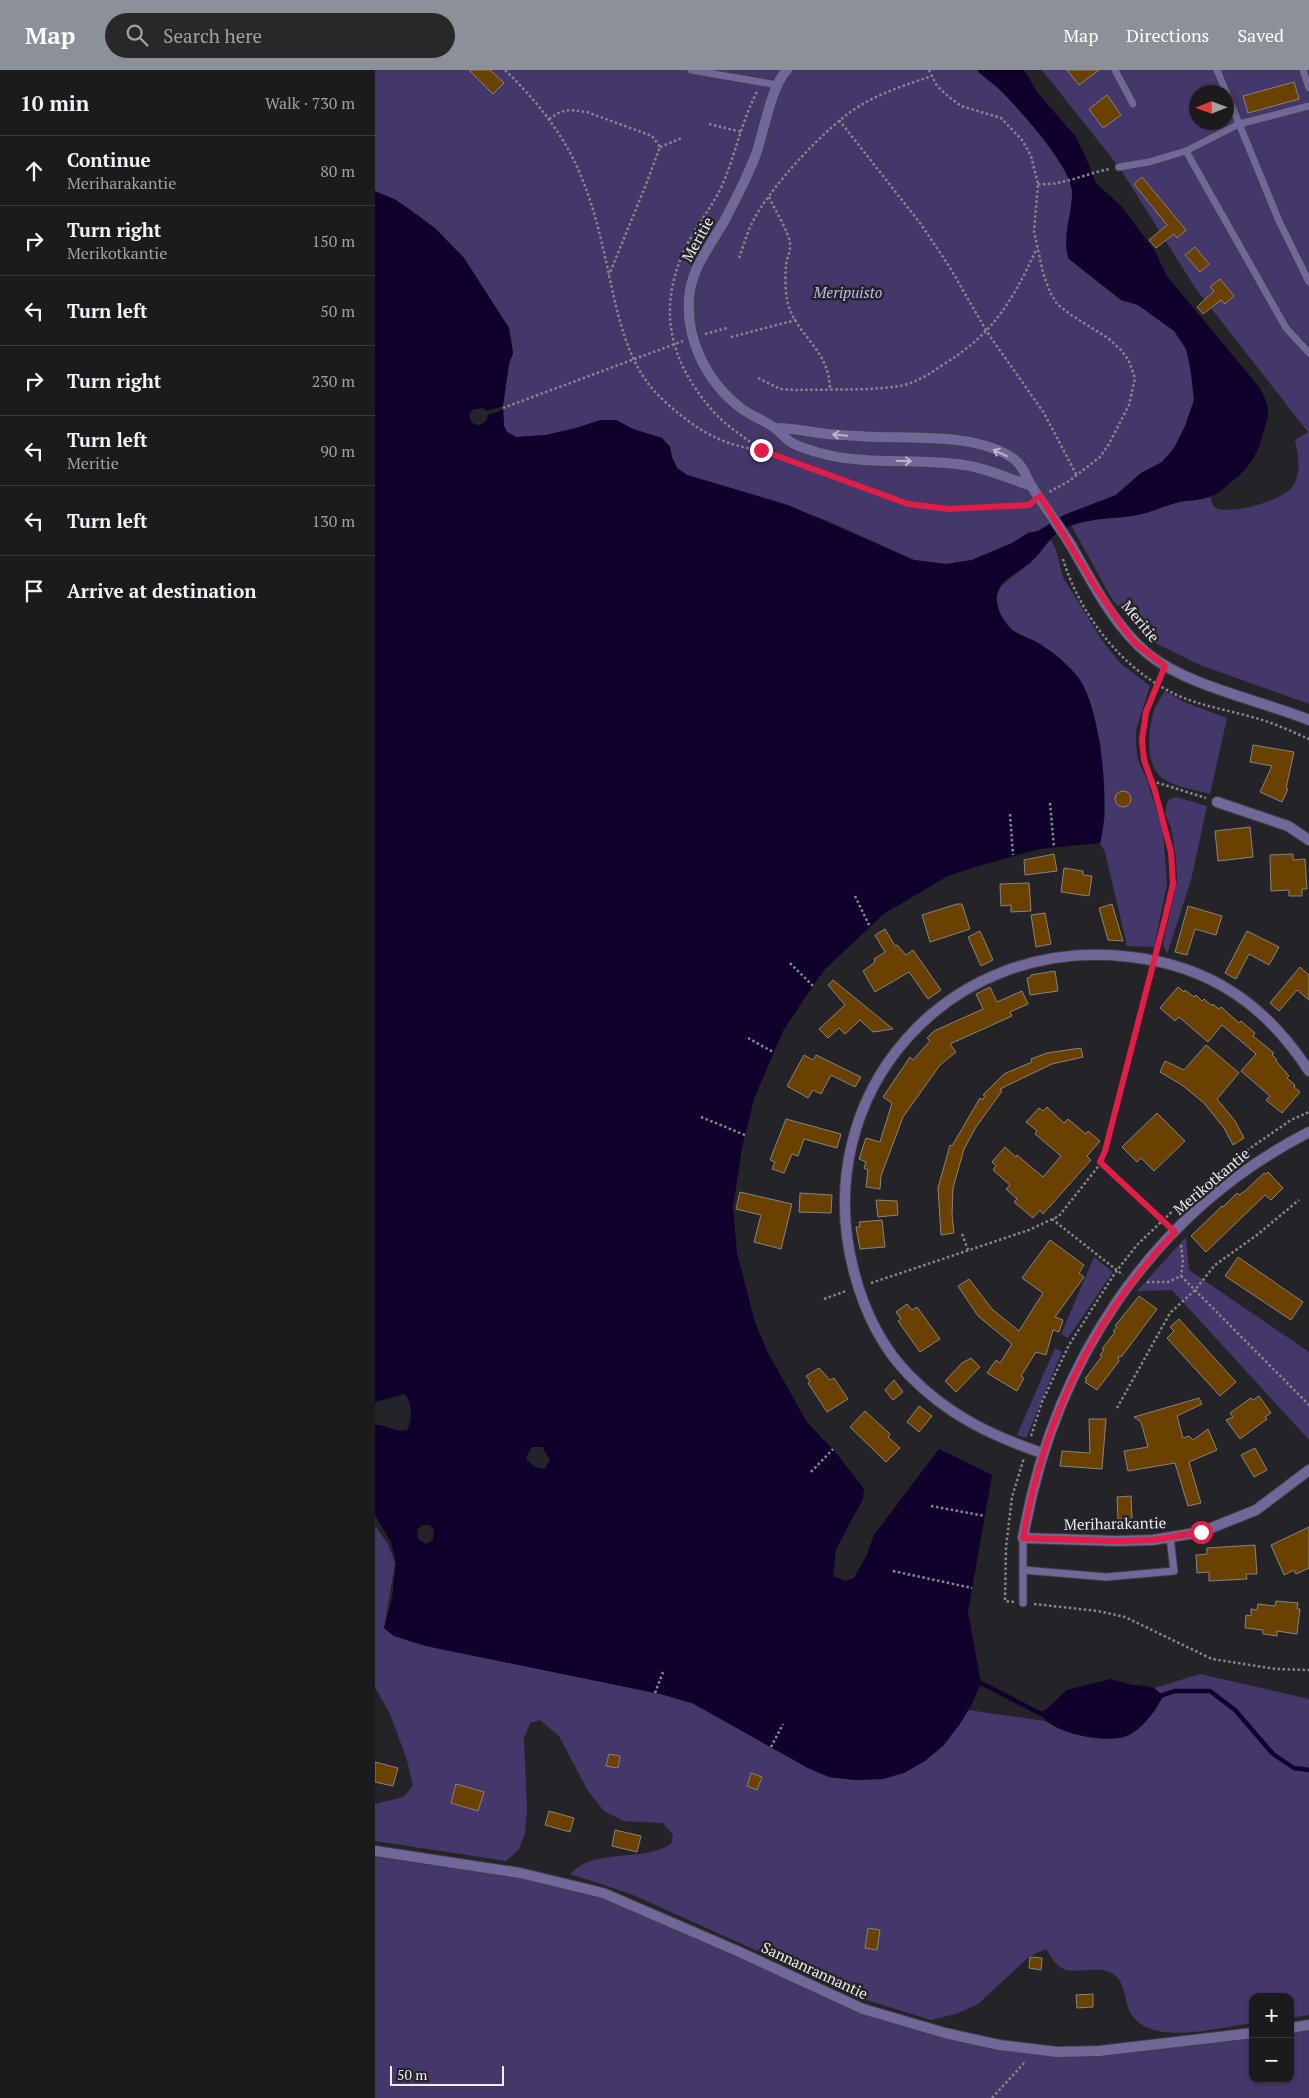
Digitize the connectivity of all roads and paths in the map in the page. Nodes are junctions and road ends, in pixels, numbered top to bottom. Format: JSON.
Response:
{"nodes":[{"id":1,"x":505,"y":70,"type":"edge"},
{"id":2,"x":691,"y":70,"type":"edge"},
{"id":3,"x":787,"y":70,"type":"edge"},
{"id":4,"x":929,"y":70,"type":"edge"},
{"id":5,"x":1115,"y":70,"type":"edge"},
{"id":6,"x":1217,"y":70,"type":"edge"},
{"id":7,"x":1303,"y":70,"type":"edge"},
{"id":8,"x":932,"y":76,"type":"junction"},
{"id":9,"x":778,"y":85,"type":"junction"},
{"id":10,"x":1309,"y":88,"type":"edge"},
{"id":11,"x":1133,"y":104,"type":"dead end"},
{"id":12,"x":1309,"y":106,"type":"edge"},
{"id":13,"x":549,"y":118,"type":"junction"},
{"id":14,"x":839,"y":120,"type":"junction"},
{"id":15,"x":709,"y":124,"type":"dead end"},
{"id":16,"x":1239,"y":124,"type":"junction"},
{"id":17,"x":742,"y":132,"type":"dead end"},
{"id":18,"x":683,"y":138,"type":"dead end"},
{"id":19,"x":660,"y":147,"type":"junction"},
{"id":20,"x":1186,"y":151,"type":"junction"},
{"id":21,"x":1119,"y":167,"type":"joint"},
{"id":22,"x":1038,"y":184,"type":"junction"},
{"id":23,"x":769,"y":197,"type":"junction"},
{"id":24,"x":1037,"y":249,"type":"junction"},
{"id":25,"x":739,"y":258,"type":"dead end"},
{"id":26,"x":609,"y":275,"type":"junction"},
{"id":27,"x":1309,"y":282,"type":"edge"},
{"id":28,"x":796,"y":320,"type":"junction"},
{"id":29,"x":987,"y":332,"type":"junction"},
{"id":30,"x":731,"y":338,"type":"dead end"},
{"id":31,"x":1309,"y":353,"type":"edge"},
{"id":32,"x":633,"y":358,"type":"junction"},
{"id":33,"x":758,"y":378,"type":"dead end"},
{"id":34,"x":830,"y":389,"type":"junction"},
{"id":35,"x":503,"y":408,"type":"dead end"},
{"id":36,"x":775,"y":428,"type":"junction"},
{"id":37,"x":1077,"y":476,"type":"junction"},
{"id":38,"x":1032,"y":486,"type":"junction"},
{"id":39,"x":1040,"y":496,"type":"junction"},
{"id":40,"x":1165,"y":666,"type":"junction"},
{"id":41,"x":1309,"y":720,"type":"edge"},
{"id":42,"x":1152,"y":781,"type":"junction"},
{"id":43,"x":1217,"y":802,"type":"joint"},
{"id":44,"x":1050,"y":803,"type":"dead end"},
{"id":45,"x":1010,"y":814,"type":"dead end"},
{"id":46,"x":1309,"y":840,"type":"edge"},
{"id":47,"x":1054,"y":847,"type":"dead end"},
{"id":48,"x":1013,"y":855,"type":"dead end"},
{"id":49,"x":855,"y":896,"type":"dead end"},
{"id":50,"x":870,"y":927,"type":"dead end"},
{"id":51,"x":1155,"y":960,"type":"junction"},
{"id":52,"x":790,"y":963,"type":"dead end"},
{"id":53,"x":813,"y":986,"type":"dead end"},
{"id":54,"x":748,"y":1038,"type":"dead end"},
{"id":55,"x":773,"y":1052,"type":"dead end"},
{"id":56,"x":1309,"y":1071,"type":"edge"},
{"id":57,"x":701,"y":1117,"type":"dead end"},
{"id":58,"x":1309,"y":1132,"type":"edge"},
{"id":59,"x":745,"y":1135,"type":"dead end"},
{"id":60,"x":1100,"y":1162,"type":"junction"},
{"id":61,"x":1299,"y":1200,"type":"dead end"},
{"id":62,"x":1052,"y":1219,"type":"junction"},
{"id":63,"x":1175,"y":1232,"type":"junction"},
{"id":64,"x":963,"y":1234,"type":"dead end"},
{"id":65,"x":968,"y":1250,"type":"junction"},
{"id":66,"x":1181,"y":1276,"type":"junction"},
{"id":67,"x":1132,"y":1280,"type":"junction"},
{"id":68,"x":858,"y":1287,"type":"junction"},
{"id":69,"x":1195,"y":1290,"type":"junction"},
{"id":70,"x":824,"y":1299,"type":"dead end"},
{"id":71,"x":1309,"y":1405,"type":"edge"},
{"id":72,"x":1117,"y":1408,"type":"dead end"},
{"id":73,"x":833,"y":1449,"type":"dead end"},
{"id":74,"x":1043,"y":1453,"type":"junction"},
{"id":75,"x":1309,"y":1470,"type":"edge"},
{"id":76,"x":811,"y":1472,"type":"dead end"},
{"id":77,"x":931,"y":1506,"type":"dead end"},
{"id":78,"x":985,"y":1516,"type":"dead end"},
{"id":79,"x":1170,"y":1537,"type":"junction"},
{"id":80,"x":1023,"y":1538,"type":"junction"},
{"id":81,"x":1023,"y":1570,"type":"junction"},
{"id":82,"x":893,"y":1572,"type":"dead end"},
{"id":83,"x":972,"y":1588,"type":"dead end"},
{"id":84,"x":1023,"y":1603,"type":"joint"},
{"id":85,"x":1309,"y":1670,"type":"edge"},
{"id":86,"x":663,"y":1672,"type":"dead end"},
{"id":87,"x":655,"y":1693,"type":"dead end"},
{"id":88,"x":783,"y":1724,"type":"dead end"},
{"id":89,"x":771,"y":1747,"type":"dead end"},
{"id":90,"x":375,"y":1851,"type":"edge"},
{"id":91,"x":1309,"y":2025,"type":"edge"},
{"id":92,"x":1294,"y":2027,"type":"edge"},
{"id":93,"x":1249,"y":2033,"type":"edge"},
{"id":94,"x":1035,"y":2050,"type":"junction"},
{"id":95,"x":993,"y":2098,"type":"edge"}],
"edges":[{"from":1,"to":13,"type":"path"},
{"from":2,"to":9,"type":"lane"},
{"from":3,"to":9,"type":"street","name":"Meritie"},
{"from":4,"to":8,"type":"path"},
{"from":5,"to":11,"type":"lane"},
{"from":6,"to":16,"type":"lane"},
{"from":7,"to":10,"type":"lane"},
{"from":8,"to":14,"type":"path"},
{"from":8,"to":22,"type":"path"},
{"from":9,"to":36,"type":"street","name":"Meritie"},
{"from":12,"to":16,"type":"lane"},
{"from":13,"to":19,"type":"path"},
{"from":13,"to":26,"type":"path"},
{"from":14,"to":23,"type":"path"},
{"from":14,"to":29,"type":"path"},
{"from":15,"to":17,"type":"path"},
{"from":16,"to":20,"type":"lane"},
{"from":16,"to":27,"type":"lane"},
{"from":18,"to":19,"type":"path"},
{"from":19,"to":26,"type":"path"},
{"from":20,"to":21,"type":"lane"},
{"from":20,"to":31,"type":"lane"},
{"from":21,"to":22,"type":"path"},
{"from":22,"to":24,"type":"path"},
{"from":23,"to":25,"type":"path"},
{"from":23,"to":28,"type":"path"},
{"from":24,"to":29,"type":"path"},
{"from":24,"to":37,"type":"path"},
{"from":26,"to":32,"type":"path"},
{"from":28,"to":30,"type":"path"},
{"from":28,"to":34,"type":"path"},
{"from":29,"to":34,"type":"path"},
{"from":29,"to":37,"type":"path"},
{"from":32,"to":35,"type":"path"},
{"from":32,"to":39,"type":"path"},
{"from":33,"to":34,"type":"path"},
{"from":36,"to":38,"type":"street","name":"Meritie","one_way":true},
{"from":38,"to":36,"type":"street","name":"Meritie","one_way":true},
{"from":37,"to":39,"type":"path"},
{"from":38,"to":39,"type":"street","name":"Meritie"},
{"from":39,"to":40,"type":"street","name":"Meritie"},
{"from":40,"to":41,"type":"street","name":"Meritie"},
{"from":40,"to":42,"type":"path"},
{"from":42,"to":43,"type":"path"},
{"from":42,"to":51,"type":"path"},
{"from":43,"to":46,"type":"street"},
{"from":44,"to":47,"type":"path"},
{"from":45,"to":48,"type":"path"},
{"from":49,"to":50,"type":"path"},
{"from":51,"to":56,"type":"street"},
{"from":51,"to":60,"type":"path"},
{"from":51,"to":68,"type":"street"},
{"from":52,"to":53,"type":"path"},
{"from":54,"to":55,"type":"path"},
{"from":57,"to":59,"type":"path"},
{"from":58,"to":63,"type":"street","name":"Merikotkantie"},
{"from":60,"to":62,"type":"path"},
{"from":60,"to":63,"type":"path"},
{"from":61,"to":69,"type":"path"},
{"from":62,"to":65,"type":"path"},
{"from":62,"to":67,"type":"path"},
{"from":63,"to":66,"type":"path"},
{"from":63,"to":67,"type":"street","name":"Merikotkantie"},
{"from":64,"to":65,"type":"path"},
{"from":65,"to":68,"type":"path"},
{"from":66,"to":67,"type":"path"},
{"from":66,"to":69,"type":"path"},
{"from":67,"to":74,"type":"street","name":"Merikotkantie"},
{"from":68,"to":70,"type":"path"},
{"from":68,"to":74,"type":"street"},
{"from":69,"to":71,"type":"path"},
{"from":69,"to":72,"type":"path"},
{"from":73,"to":76,"type":"path"},
{"from":74,"to":80,"type":"street","name":"Merikotkantie"},
{"from":75,"to":79,"type":"street","name":"Meriharakantie"},
{"from":77,"to":78,"type":"path"},
{"from":79,"to":80,"type":"street","name":"Meriharakantie"},
{"from":79,"to":81,"type":"lane"},
{"from":80,"to":81,"type":"lane"},
{"from":81,"to":84,"type":"lane"},
{"from":82,"to":83,"type":"path"},
{"from":84,"to":85,"type":"path"},
{"from":86,"to":87,"type":"path"},
{"from":88,"to":89,"type":"path"},
{"from":90,"to":94,"type":"street","name":"Sannanrannantie"},
{"from":91,"to":92,"type":"street"},
{"from":93,"to":94,"type":"street","name":"Sannanrannantie"},
{"from":94,"to":95,"type":"path"}]}
